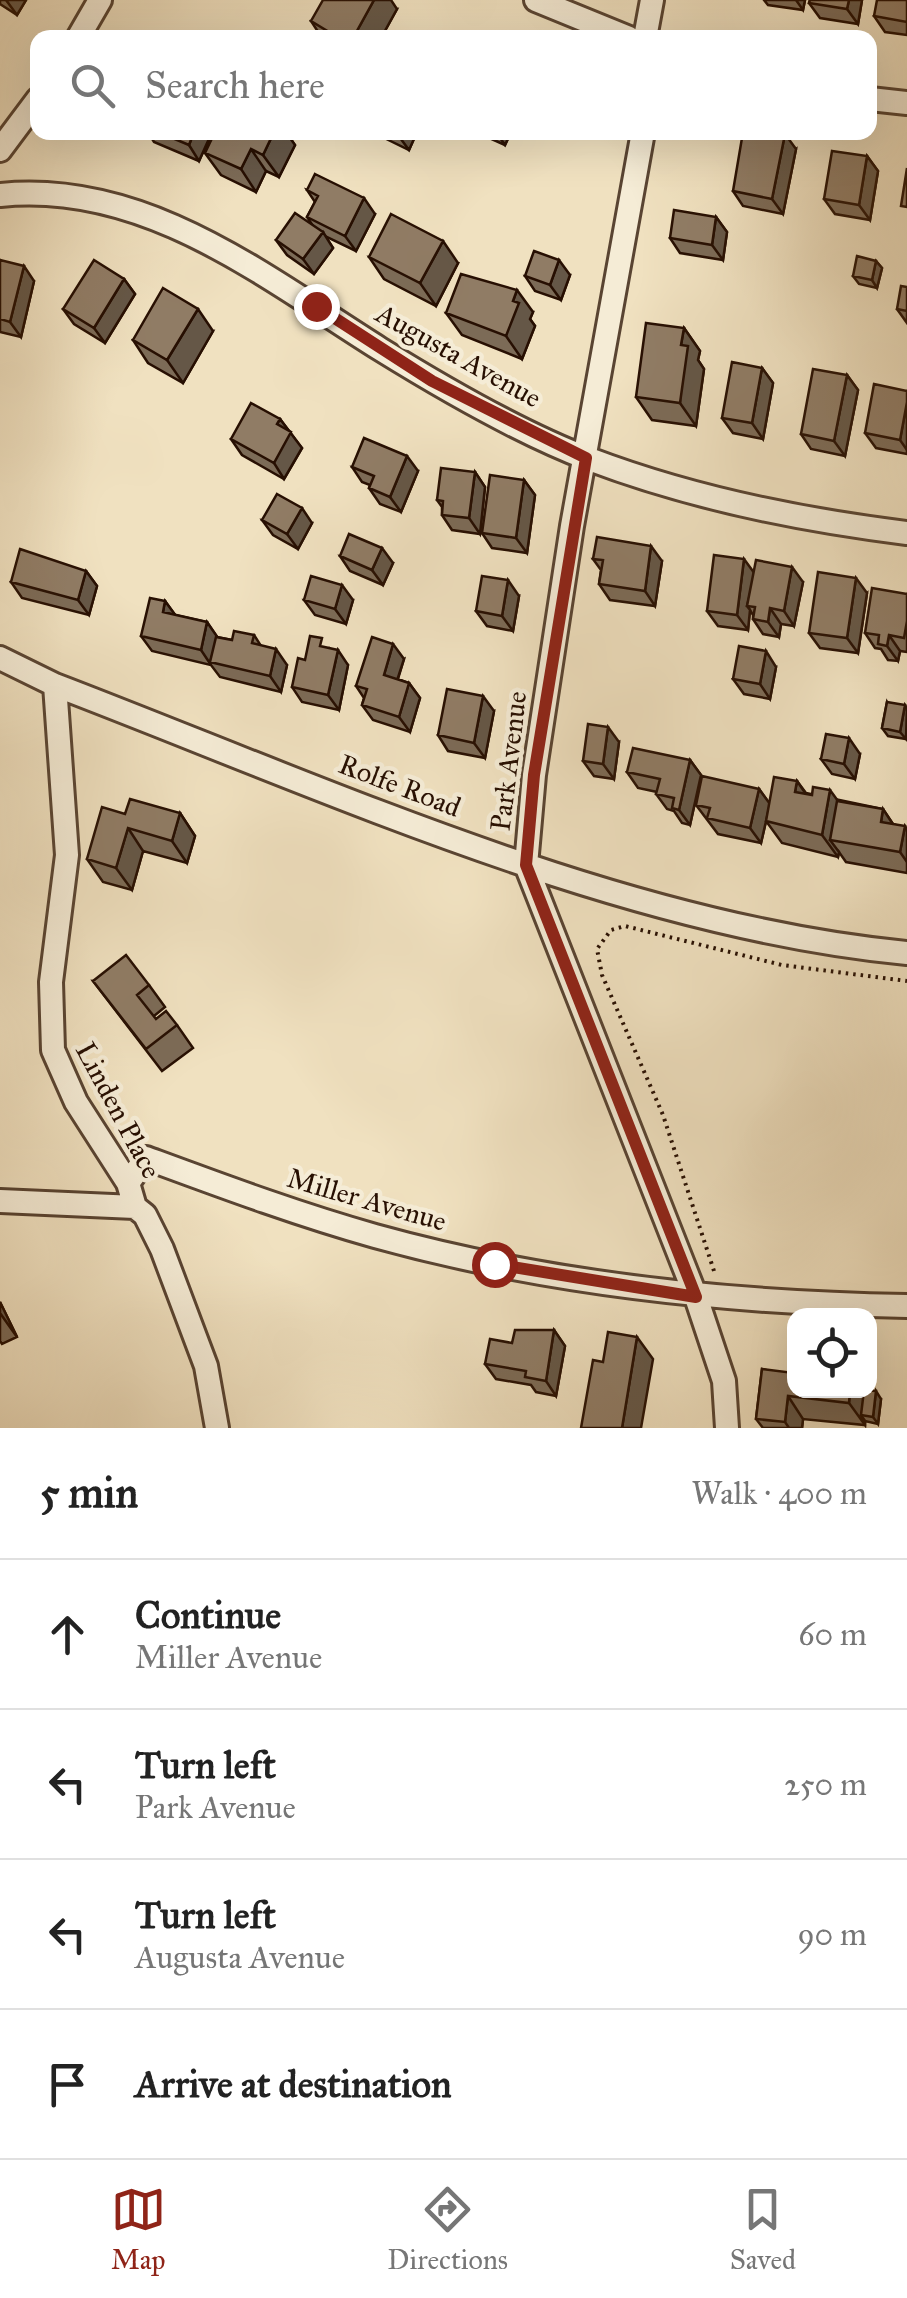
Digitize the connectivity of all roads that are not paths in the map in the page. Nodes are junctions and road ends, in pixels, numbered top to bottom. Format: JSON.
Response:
{"nodes":[{"id":1,"x":100,"y":0,"type":"edge"},
{"id":2,"x":536,"y":0,"type":"edge"},
{"id":3,"x":652,"y":0,"type":"edge"},
{"id":4,"x":83,"y":30,"type":"edge"},
{"id":5,"x":609,"y":30,"type":"edge"},
{"id":6,"x":646,"y":30,"type":"edge"},
{"id":7,"x":877,"y":100,"type":"edge"},
{"id":8,"x":907,"y":103,"type":"edge"},
{"id":9,"x":30,"y":110,"type":"edge"},
{"id":10,"x":643,"y":140,"type":"edge"},
{"id":11,"x":0,"y":150,"type":"edge"},
{"id":12,"x":0,"y":195,"type":"edge"},
{"id":13,"x":586,"y":458,"type":"junction"},
{"id":14,"x":907,"y":534,"type":"edge"},
{"id":15,"x":0,"y":658,"type":"edge"},
{"id":16,"x":54,"y":685,"type":"junction"},
{"id":17,"x":526,"y":865,"type":"junction"},
{"id":18,"x":907,"y":953,"type":"edge"},
{"id":19,"x":128,"y":1183,"type":"junction"},
{"id":20,"x":0,"y":1202,"type":"edge"},
{"id":21,"x":134,"y":1207,"type":"junction"},
{"id":22,"x":696,"y":1297,"type":"junction"},
{"id":23,"x":907,"y":1306,"type":"edge"},
{"id":24,"x":216,"y":1428,"type":"edge"},
{"id":25,"x":727,"y":1428,"type":"edge"}],
"edges":[{"from":1,"to":4,"type":"street"},
{"from":2,"to":5,"type":"street"},
{"from":3,"to":6,"type":"street"},
{"from":7,"to":8,"type":"street"},
{"from":9,"to":11,"type":"street"},
{"from":10,"to":13,"type":"street","name":"Park Avenue"},
{"from":12,"to":13,"type":"street","name":"Augusta Avenue"},
{"from":13,"to":14,"type":"street","name":"Augusta Avenue"},
{"from":13,"to":17,"type":"street","name":"Park Avenue"},
{"from":15,"to":16,"type":"street"},
{"from":16,"to":17,"type":"street","name":"Rolfe Road"},
{"from":16,"to":19,"type":"street","name":"Linden Place"},
{"from":17,"to":18,"type":"street","name":"Rolfe Road"},
{"from":17,"to":22,"type":"street","name":"Park Avenue"},
{"from":19,"to":21,"type":"street","name":"Linden Place"},
{"from":19,"to":22,"type":"street","name":"Miller Avenue"},
{"from":20,"to":21,"type":"street"},
{"from":21,"to":24,"type":"street","name":"Linden Place"},
{"from":22,"to":23,"type":"street","name":"Miller Avenue"},
{"from":22,"to":25,"type":"street","name":"Park Avenue"}]}
